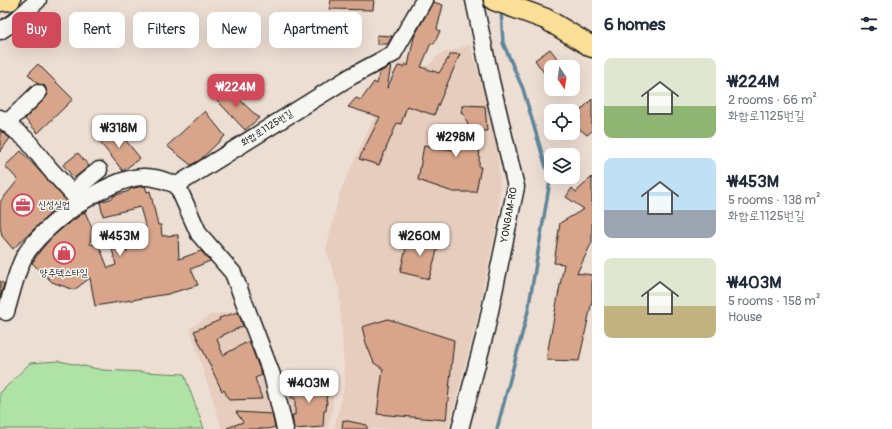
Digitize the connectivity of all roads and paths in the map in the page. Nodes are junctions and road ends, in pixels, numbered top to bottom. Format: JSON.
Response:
{"nodes":[{"id":1,"x":10,"y":0,"type":"edge"},
{"id":2,"x":38,"y":0,"type":"edge"},
{"id":3,"x":424,"y":0,"type":"edge"},
{"id":4,"x":474,"y":0,"type":"edge"},
{"id":5,"x":494,"y":0,"type":"edge"},
{"id":6,"x":0,"y":1,"type":"edge"},
{"id":7,"x":529,"y":8,"type":"edge"},
{"id":8,"x":0,"y":30,"type":"edge"},
{"id":9,"x":592,"y":47,"type":"edge"},
{"id":10,"x":38,"y":93,"type":"dead end"},
{"id":11,"x":3,"y":121,"type":"edge"},
{"id":12,"x":99,"y":170,"type":"dead end"},
{"id":13,"x":177,"y":185,"type":"junction"},
{"id":14,"x":77,"y":198,"type":"junction"},
{"id":15,"x":6,"y":312,"type":"dead end"},
{"id":16,"x":285,"y":429,"type":"edge"},
{"id":17,"x":460,"y":429,"type":"edge"}],
"edges":[{"from":1,"to":6,"type":"main road"},
{"from":2,"to":8,"type":"street"},
{"from":3,"to":13,"type":"street","name":"화합로1125번길"},
{"from":4,"to":17,"type":"street","name":"YONGAM-RO"},
{"from":5,"to":7,"type":"main road"},
{"from":7,"to":9,"type":"main road"},
{"from":10,"to":11,"type":"street"},
{"from":11,"to":14,"type":"street"},
{"from":12,"to":14,"type":"street"},
{"from":13,"to":14,"type":"street"},
{"from":13,"to":16,"type":"street"},
{"from":14,"to":15,"type":"street"}]}
